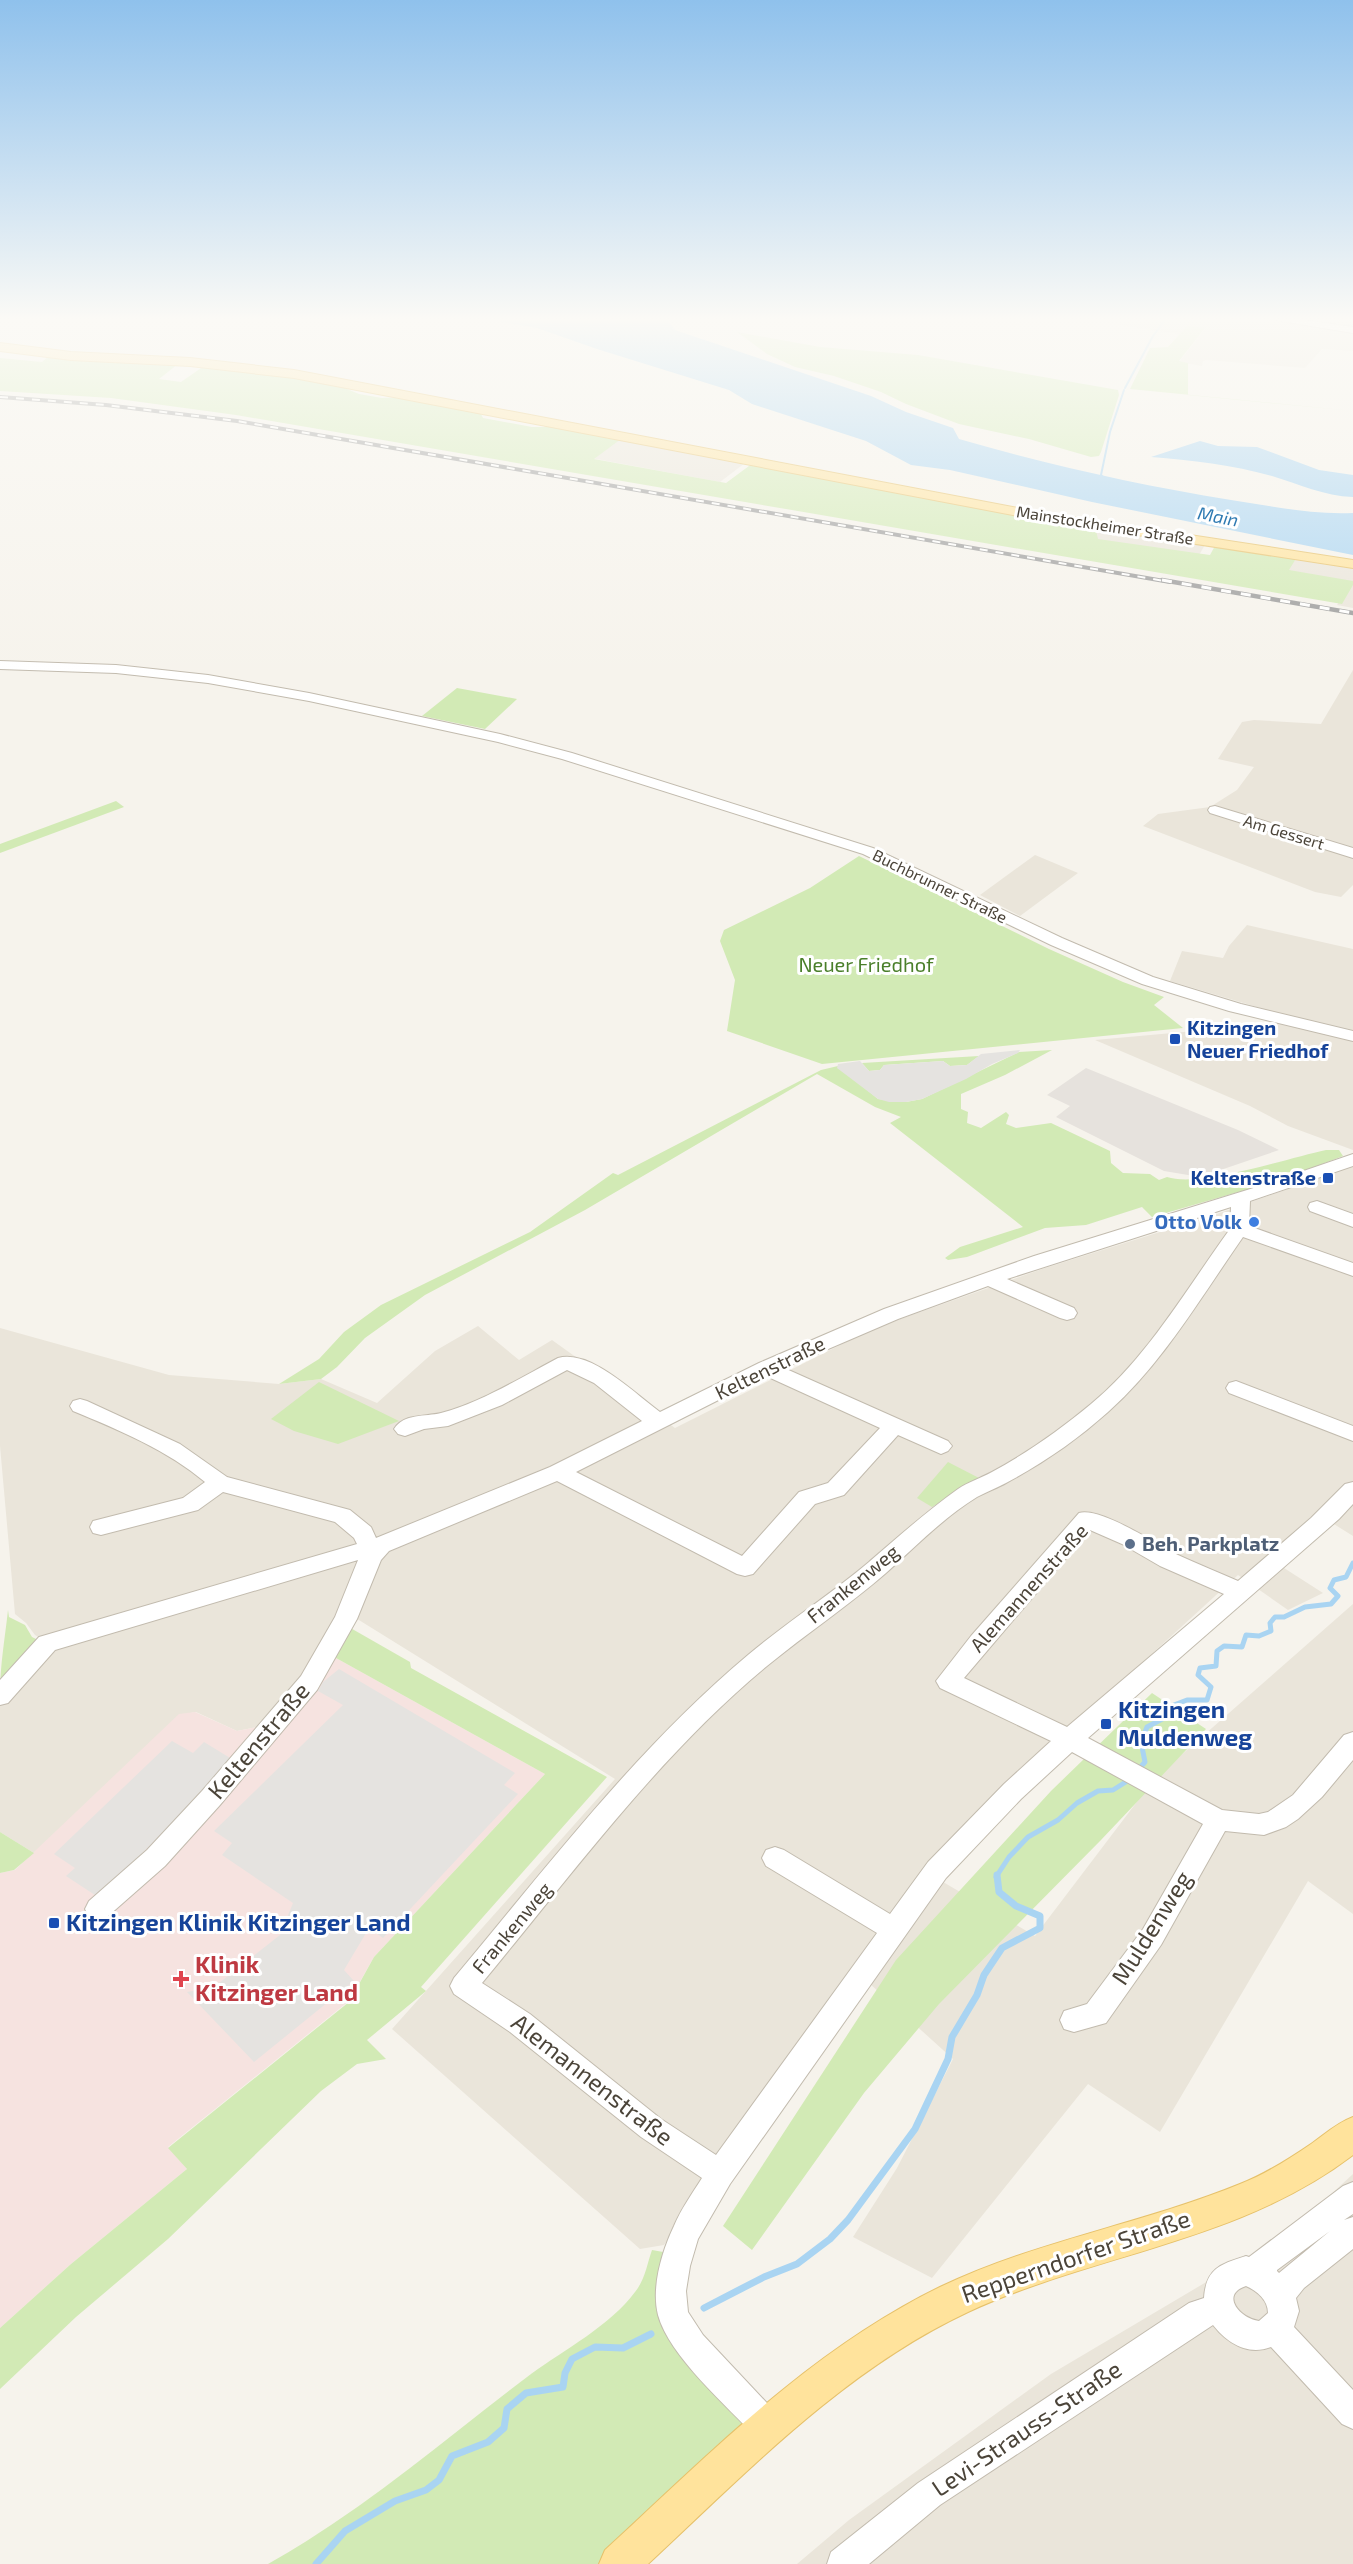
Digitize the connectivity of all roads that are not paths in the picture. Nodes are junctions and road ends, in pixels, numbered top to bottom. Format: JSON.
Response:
{"nodes":[{"id":1,"x":638,"y":440,"type":"edge"},
{"id":2,"x":1353,"y":564,"type":"edge"},
{"id":3,"x":0,"y":665,"type":"edge"},
{"id":4,"x":1215,"y":810,"type":"dead end"},
{"id":5,"x":1353,"y":853,"type":"edge"},
{"id":6,"x":1353,"y":1036,"type":"edge"},
{"id":7,"x":1353,"y":1160,"type":"edge"},
{"id":8,"x":1241,"y":1197,"type":"junction"},
{"id":9,"x":1317,"y":1207,"type":"dead end"},
{"id":10,"x":1353,"y":1221,"type":"edge"},
{"id":11,"x":1239,"y":1229,"type":"junction"},
{"id":12,"x":1353,"y":1270,"type":"edge"},
{"id":13,"x":989,"y":1279,"type":"junction"},
{"id":14,"x":1067,"y":1313,"type":"dead end"},
{"id":15,"x":766,"y":1368,"type":"junction"},
{"id":16,"x":1236,"y":1388,"type":"dead end"},
{"id":17,"x":81,"y":1406,"type":"dead end"},
{"id":18,"x":658,"y":1422,"type":"junction"},
{"id":19,"x":895,"y":1425,"type":"junction"},
{"id":20,"x":405,"y":1429,"type":"dead end"},
{"id":21,"x":1353,"y":1434,"type":"edge"},
{"id":22,"x":941,"y":1446,"type":"dead end"},
{"id":23,"x":558,"y":1472,"type":"junction"},
{"id":24,"x":220,"y":1483,"type":"junction"},
{"id":25,"x":1353,"y":1491,"type":"edge"},
{"id":26,"x":101,"y":1527,"type":"dead end"},
{"id":27,"x":375,"y":1547,"type":"junction"},
{"id":28,"x":1242,"y":1592,"type":"junction"},
{"id":29,"x":0,"y":1696,"type":"edge"},
{"id":30,"x":1071,"y":1740,"type":"junction"},
{"id":31,"x":1353,"y":1742,"type":"edge"},
{"id":32,"x":1218,"y":1820,"type":"junction"},
{"id":33,"x":775,"y":1858,"type":"dead end"},
{"id":34,"x":98,"y":1909,"type":"dead end"},
{"id":35,"x":894,"y":1930,"type":"junction"},
{"id":36,"x":463,"y":1986,"type":"joint"},
{"id":37,"x":1074,"y":2019,"type":"dead end"},
{"id":38,"x":1353,"y":2133,"type":"edge"},
{"id":39,"x":720,"y":2174,"type":"junction"},
{"id":40,"x":1353,"y":2196,"type":"edge"},
{"id":41,"x":1353,"y":2231,"type":"edge"},
{"id":42,"x":1255,"y":2273,"type":"junction"},
{"id":43,"x":1280,"y":2294,"type":"junction"},
{"id":44,"x":1220,"y":2307,"type":"junction"},
{"id":45,"x":1275,"y":2328,"type":"junction"},
{"id":46,"x":1353,"y":2413,"type":"edge"},
{"id":47,"x":769,"y":2428,"type":"junction"},
{"id":48,"x":620,"y":2564,"type":"edge"},
{"id":49,"x":843,"y":2564,"type":"edge"}],
"edges":[{"from":1,"to":2,"type":"main road","name":"Mainstockheimer Straße"},
{"from":3,"to":6,"type":"street","name":"Buchbrunner Straße"},
{"from":4,"to":5,"type":"street","name":"Am Gessert"},
{"from":7,"to":8,"type":"street","name":"Keltenstraße"},
{"from":8,"to":11,"type":"street"},
{"from":8,"to":13,"type":"street","name":"Keltenstraße"},
{"from":9,"to":10,"type":"street"},
{"from":11,"to":12,"type":"street"},
{"from":11,"to":36,"type":"street","name":"Frankenweg"},
{"from":13,"to":14,"type":"street"},
{"from":13,"to":15,"type":"street","name":"Keltenstraße"},
{"from":15,"to":18,"type":"street","name":"Keltenstraße"},
{"from":15,"to":19,"type":"street"},
{"from":16,"to":21,"type":"street"},
{"from":17,"to":24,"type":"street"},
{"from":18,"to":20,"type":"street"},
{"from":18,"to":23,"type":"street","name":"Keltenstraße"},
{"from":19,"to":22,"type":"street"},
{"from":19,"to":23,"type":"street"},
{"from":23,"to":27,"type":"street","name":"Keltenstraße"},
{"from":24,"to":26,"type":"street"},
{"from":24,"to":27,"type":"street"},
{"from":25,"to":28,"type":"street"},
{"from":27,"to":29,"type":"street","name":"Keltenstraße"},
{"from":27,"to":34,"type":"street","name":"Keltenstraße"},
{"from":28,"to":30,"type":"street"},
{"from":28,"to":30,"type":"street","name":"Alemannenstraße"},
{"from":30,"to":32,"type":"street"},
{"from":30,"to":35,"type":"street"},
{"from":31,"to":32,"type":"street"},
{"from":32,"to":37,"type":"street","name":"Muldenweg"},
{"from":33,"to":35,"type":"street"},
{"from":35,"to":39,"type":"street"},
{"from":36,"to":39,"type":"street","name":"Alemannenstraße"},
{"from":38,"to":47,"type":"main road","name":"Repperndorfer Straße"},
{"from":39,"to":47,"type":"street"},
{"from":40,"to":42,"type":"street"},
{"from":41,"to":43,"type":"street"},
{"from":42,"to":43,"type":"street"},
{"from":42,"to":44,"type":"street"},
{"from":43,"to":45,"type":"street"},
{"from":44,"to":45,"type":"street"},
{"from":44,"to":49,"type":"street","name":"Levi-Strauss-Straße"},
{"from":45,"to":46,"type":"street"},
{"from":47,"to":48,"type":"main road","name":"Repperndorfer Straße"}]}
